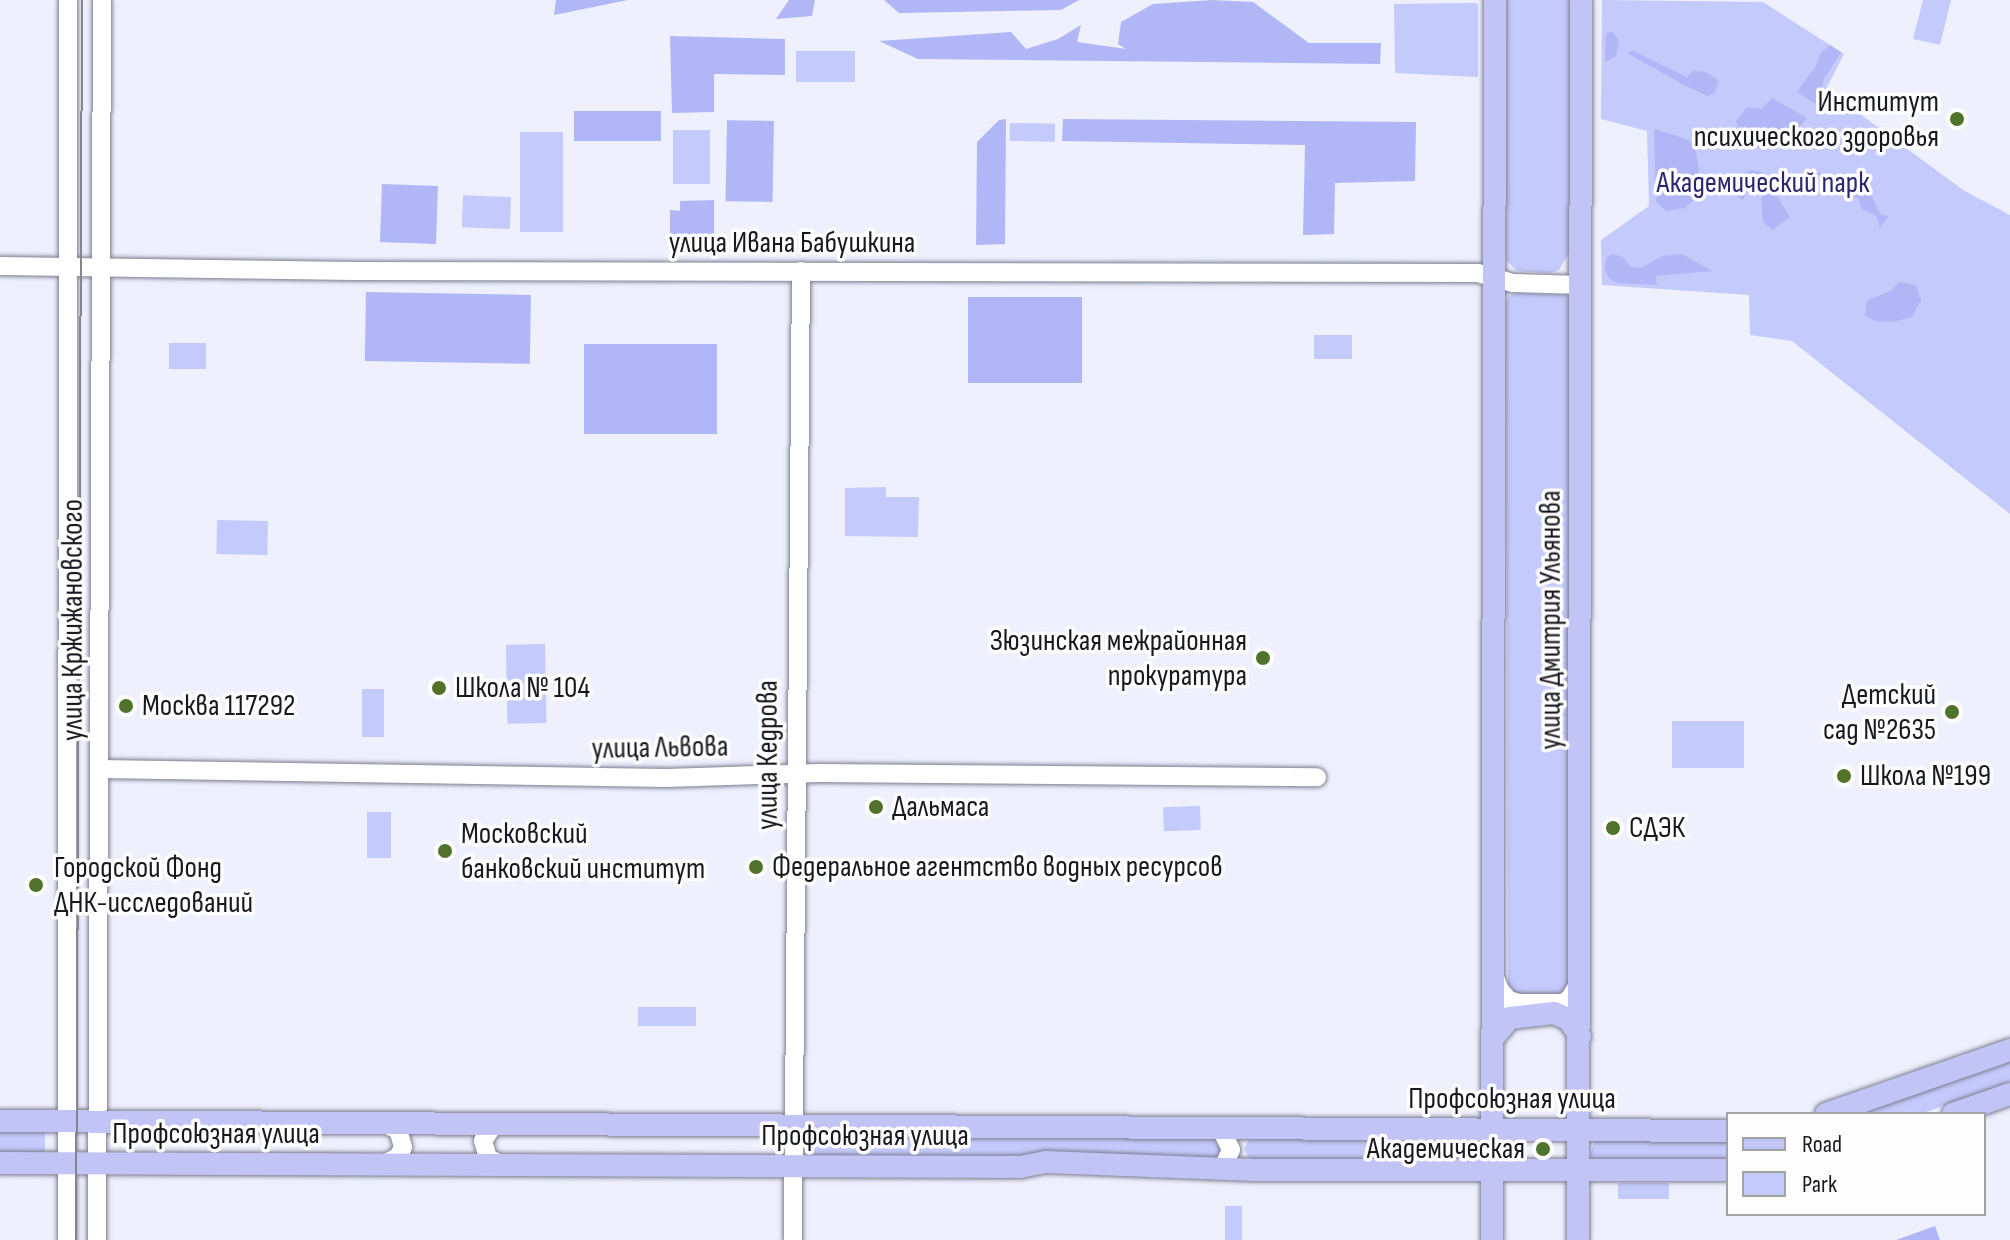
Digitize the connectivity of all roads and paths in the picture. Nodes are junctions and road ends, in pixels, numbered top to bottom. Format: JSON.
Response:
{"nodes":[{"id":1,"x":68,"y":0,"type":"edge"},
{"id":2,"x":102,"y":0,"type":"edge"},
{"id":3,"x":1495,"y":0,"type":"edge"},
{"id":4,"x":1581,"y":0,"type":"edge"},
{"id":5,"x":0,"y":266,"type":"edge"},
{"id":6,"x":69,"y":266,"type":"junction"},
{"id":7,"x":103,"y":268,"type":"junction"},
{"id":8,"x":801,"y":271,"type":"junction"},
{"id":9,"x":1495,"y":278,"type":"junction"},
{"id":10,"x":1582,"y":285,"type":"junction"},
{"id":11,"x":100,"y":769,"type":"junction"},
{"id":12,"x":795,"y":774,"type":"junction"},
{"id":13,"x":1317,"y":777,"type":"dead end"},
{"id":14,"x":1493,"y":972,"type":"junction"},
{"id":15,"x":1579,"y":983,"type":"junction"},
{"id":16,"x":1580,"y":1036,"type":"junction"},
{"id":17,"x":1493,"y":1038,"type":"junction"},
{"id":18,"x":2010,"y":1050,"type":"edge"},
{"id":19,"x":2010,"y":1094,"type":"edge"},
{"id":20,"x":1832,"y":1112,"type":"edge"},
{"id":21,"x":1959,"y":1112,"type":"edge"},
{"id":22,"x":0,"y":1121,"type":"edge"},
{"id":23,"x":68,"y":1121,"type":"junction"},
{"id":24,"x":98,"y":1121,"type":"junction"},
{"id":25,"x":382,"y":1123,"type":"junction"},
{"id":26,"x":504,"y":1123,"type":"junction"},
{"id":27,"x":794,"y":1123,"type":"junction"},
{"id":28,"x":1220,"y":1127,"type":"junction"},
{"id":29,"x":1256,"y":1128,"type":"junction"},
{"id":30,"x":1492,"y":1130,"type":"junction"},
{"id":31,"x":1579,"y":1130,"type":"junction"},
{"id":32,"x":1726,"y":1131,"type":"edge"},
{"id":33,"x":0,"y":1163,"type":"edge"},
{"id":34,"x":68,"y":1164,"type":"junction"},
{"id":35,"x":98,"y":1164,"type":"junction"},
{"id":36,"x":794,"y":1164,"type":"junction"},
{"id":37,"x":382,"y":1165,"type":"junction"},
{"id":38,"x":504,"y":1165,"type":"junction"},
{"id":39,"x":1222,"y":1169,"type":"junction"},
{"id":40,"x":1254,"y":1170,"type":"junction"},
{"id":41,"x":1492,"y":1170,"type":"junction"},
{"id":42,"x":1726,"y":1170,"type":"edge"},
{"id":43,"x":1579,"y":1172,"type":"junction"},
{"id":44,"x":67,"y":1240,"type":"edge"},
{"id":45,"x":97,"y":1240,"type":"edge"},
{"id":46,"x":793,"y":1240,"type":"edge"},
{"id":47,"x":1492,"y":1240,"type":"edge"},
{"id":48,"x":1578,"y":1240,"type":"edge"}],
"edges":[{"from":1,"to":6,"type":"street","name":"улица Кржижановского"},
{"from":2,"to":7,"type":"street","name":"улица Кржижановского"},
{"from":3,"to":9,"type":"main road","name":"улица Дмитрия Ульянова"},
{"from":4,"to":10,"type":"main road","name":"улица Дмитрия Ульянова"},
{"from":5,"to":6,"type":"street","name":"улица Ивана Бабушкина"},
{"from":6,"to":7,"type":"street","name":"улица Ивана Бабушкина"},
{"from":6,"to":23,"type":"street","name":"улица Кржижановского"},
{"from":7,"to":8,"type":"street","name":"улица Ивана Бабушкина"},
{"from":7,"to":11,"type":"street","name":"улица Кржижановского"},
{"from":8,"to":9,"type":"street","name":"улица Ивана Бабушкина"},
{"from":8,"to":12,"type":"street","name":"улица Кедрова"},
{"from":9,"to":10,"type":"street","name":"улица Ивана Бабушкина"},
{"from":9,"to":14,"type":"main road","name":"улица Дмитрия Ульянова"},
{"from":10,"to":15,"type":"main road","name":"улица Дмитрия Ульянова"},
{"from":11,"to":12,"type":"street","name":"улица Львова"},
{"from":11,"to":24,"type":"street","name":"улица Кржижановского"},
{"from":12,"to":13,"type":"street","name":"улица Львова"},
{"from":12,"to":27,"type":"street","name":"улица Кедрова"},
{"from":14,"to":15,"type":"street"},
{"from":14,"to":17,"type":"main road","name":"улица Дмитрия Ульянова"},
{"from":15,"to":16,"type":"main road","name":"улица Дмитрия Ульянова"},
{"from":16,"to":17,"type":"main road"},
{"from":16,"to":31,"type":"main road","name":"улица Дмитрия Ульянова"},
{"from":17,"to":30,"type":"main road","name":"улица Дмитрия Ульянова"},
{"from":18,"to":20,"type":"main road"},
{"from":19,"to":21,"type":"main road"},
{"from":22,"to":23,"type":"main road","name":"Профсоюзная улица"},
{"from":23,"to":24,"type":"main road","name":"Профсоюзная улица"},
{"from":23,"to":34,"type":"street","name":"улица Кржижановского"},
{"from":24,"to":25,"type":"main road","name":"Профсоюзная улица"},
{"from":24,"to":35,"type":"street","name":"улица Кржижановского"},
{"from":25,"to":26,"type":"main road","name":"Профсоюзная улица"},
{"from":25,"to":37,"type":"street"},
{"from":26,"to":27,"type":"main road","name":"Профсоюзная улица"},
{"from":26,"to":38,"type":"street"},
{"from":27,"to":28,"type":"main road","name":"Профсоюзная улица"},
{"from":27,"to":36,"type":"street","name":"улица Кедрова"},
{"from":28,"to":29,"type":"main road","name":"Профсоюзная улица"},
{"from":28,"to":39,"type":"street"},
{"from":29,"to":30,"type":"main road","name":"Профсоюзная улица"},
{"from":29,"to":40,"type":"main road"},
{"from":30,"to":31,"type":"main road","name":"Профсоюзная улица"},
{"from":30,"to":41,"type":"main road","name":"улица Дмитрия Ульянова"},
{"from":31,"to":32,"type":"main road","name":"Профсоюзная улица"},
{"from":31,"to":43,"type":"main road","name":"улица Дмитрия Ульянова"},
{"from":33,"to":34,"type":"main road","name":"Профсоюзная улица"},
{"from":34,"to":35,"type":"main road","name":"Профсоюзная улица"},
{"from":34,"to":44,"type":"street","name":"улица Кржижановского"},
{"from":35,"to":37,"type":"main road","name":"Профсоюзная улица"},
{"from":35,"to":45,"type":"street","name":"улица Кржижановского"},
{"from":36,"to":38,"type":"main road","name":"Профсоюзная улица"},
{"from":36,"to":39,"type":"main road","name":"Профсоюзная улица"},
{"from":36,"to":46,"type":"street","name":"улица Кедрова"},
{"from":37,"to":38,"type":"main road","name":"Профсоюзная улица"},
{"from":39,"to":40,"type":"main road","name":"Профсоюзная улица"},
{"from":40,"to":41,"type":"main road","name":"Профсоюзная улица"},
{"from":41,"to":43,"type":"main road","name":"Профсоюзная улица"},
{"from":41,"to":47,"type":"main road","name":"улица Дмитрия Ульянова"},
{"from":42,"to":43,"type":"main road","name":"Профсоюзная улица"},
{"from":43,"to":48,"type":"main road","name":"улица Дмитрия Ульянова"}]}
